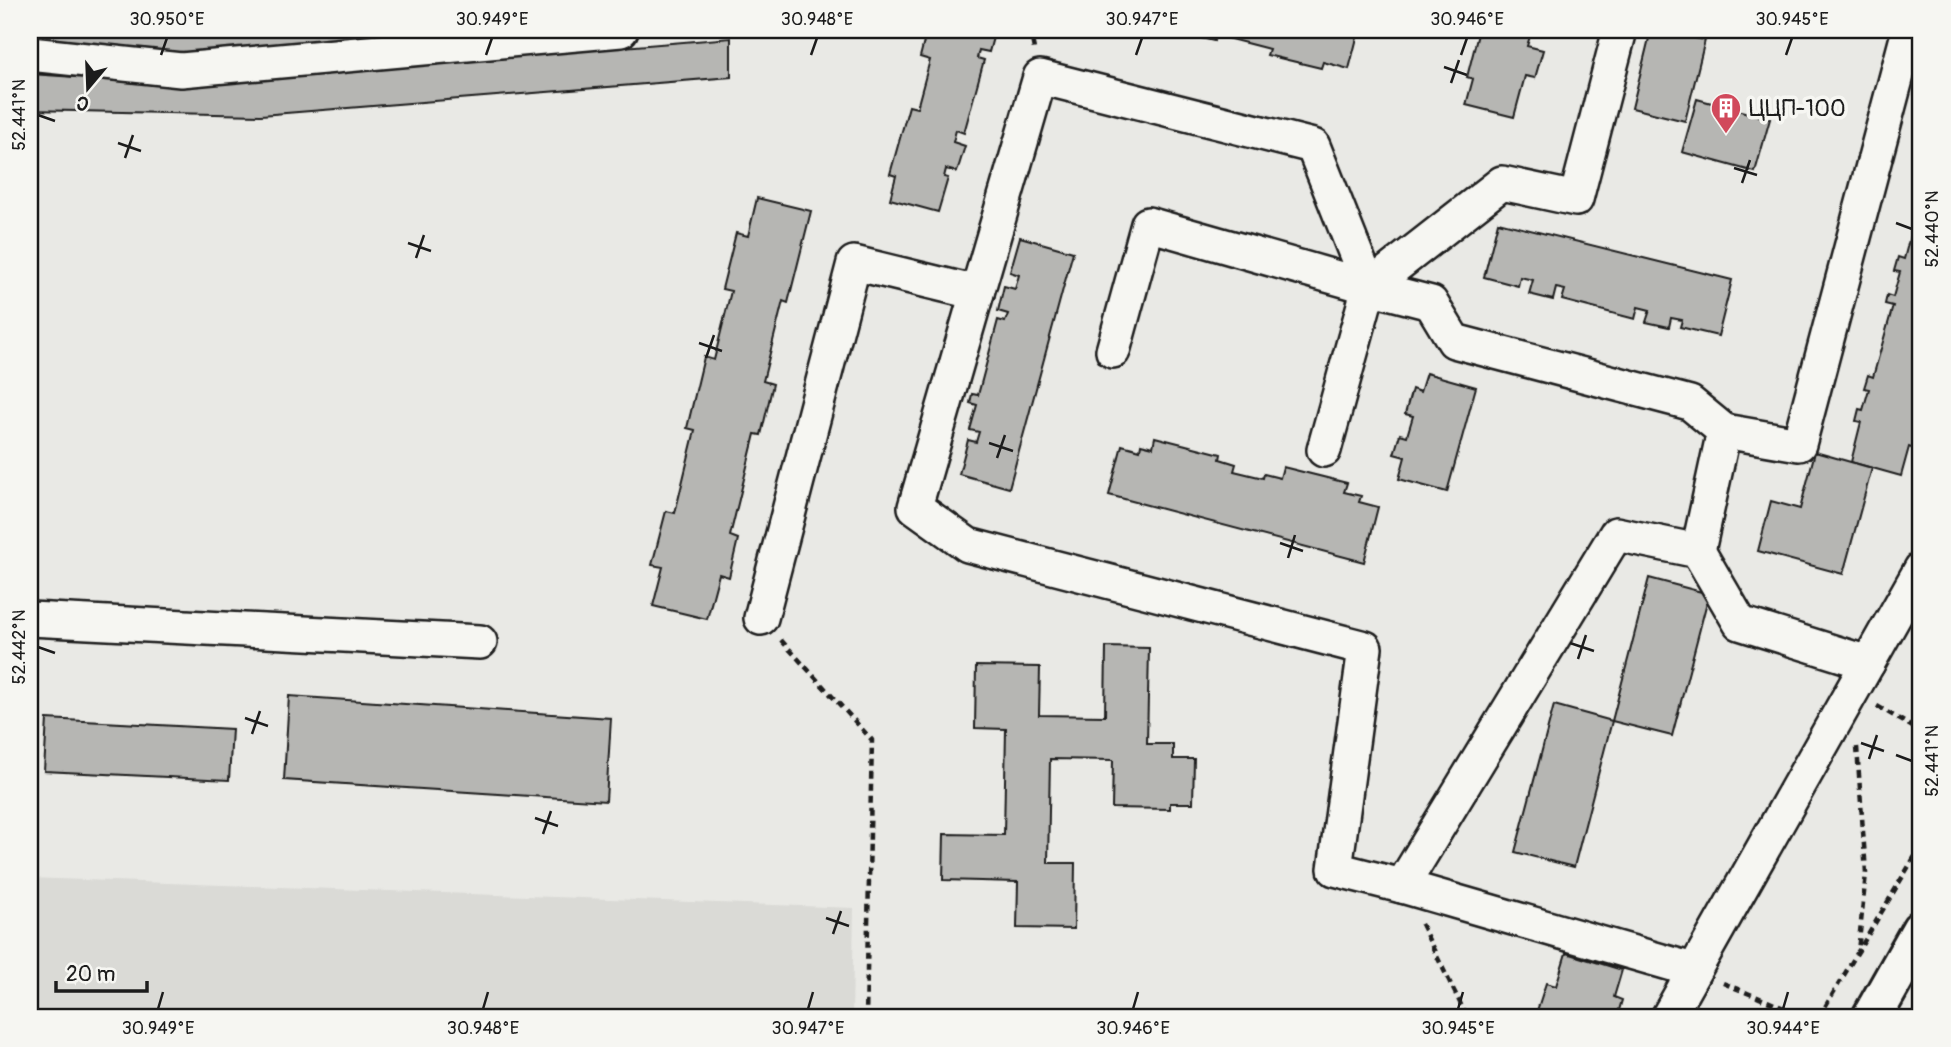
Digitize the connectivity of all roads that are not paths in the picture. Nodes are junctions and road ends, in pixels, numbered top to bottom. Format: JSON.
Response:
{"nodes":[{"id":1,"x":621,"y":30,"type":"edge"},
{"id":2,"x":1620,"y":30,"type":"edge"},
{"id":3,"x":1909,"y":30,"type":"edge"},
{"id":4,"x":455,"y":37,"type":"edge"},
{"id":5,"x":30,"y":54,"type":"edge"},
{"id":6,"x":1369,"y":287,"type":"junction"},
{"id":7,"x":977,"y":293,"type":"junction"},
{"id":8,"x":1113,"y":351,"type":"dead end"},
{"id":9,"x":1724,"y":431,"type":"junction"},
{"id":10,"x":1324,"y":450,"type":"dead end"},
{"id":11,"x":1698,"y":551,"type":"junction"},
{"id":12,"x":1921,"y":569,"type":"edge"},
{"id":13,"x":761,"y":618,"type":"road end"},
{"id":14,"x":30,"y":619,"type":"edge"},
{"id":15,"x":480,"y":642,"type":"dead end"},
{"id":16,"x":1861,"y":677,"type":"junction"},
{"id":17,"x":1402,"y":886,"type":"junction"},
{"id":18,"x":1921,"y":930,"type":"edge"},
{"id":19,"x":1693,"y":970,"type":"junction"},
{"id":20,"x":1668,"y":1017,"type":"edge"},
{"id":21,"x":1872,"y":1017,"type":"edge"}],
"edges":[{"from":1,"to":4,"type":"lane"},
{"from":2,"to":6,"type":"lane"},
{"from":3,"to":9,"type":"lane"},
{"from":4,"to":5,"type":"lane"},
{"from":6,"to":7,"type":"lane"},
{"from":6,"to":8,"type":"lane"},
{"from":6,"to":9,"type":"lane"},
{"from":6,"to":10,"type":"lane"},
{"from":7,"to":13,"type":"lane"},
{"from":7,"to":17,"type":"lane"},
{"from":9,"to":11,"type":"lane"},
{"from":11,"to":16,"type":"lane"},
{"from":11,"to":17,"type":"lane"},
{"from":12,"to":16,"type":"lane"},
{"from":14,"to":15,"type":"lane"},
{"from":16,"to":19,"type":"lane"},
{"from":17,"to":19,"type":"lane"},
{"from":18,"to":21,"type":"main road"},
{"from":19,"to":20,"type":"lane"}]}
